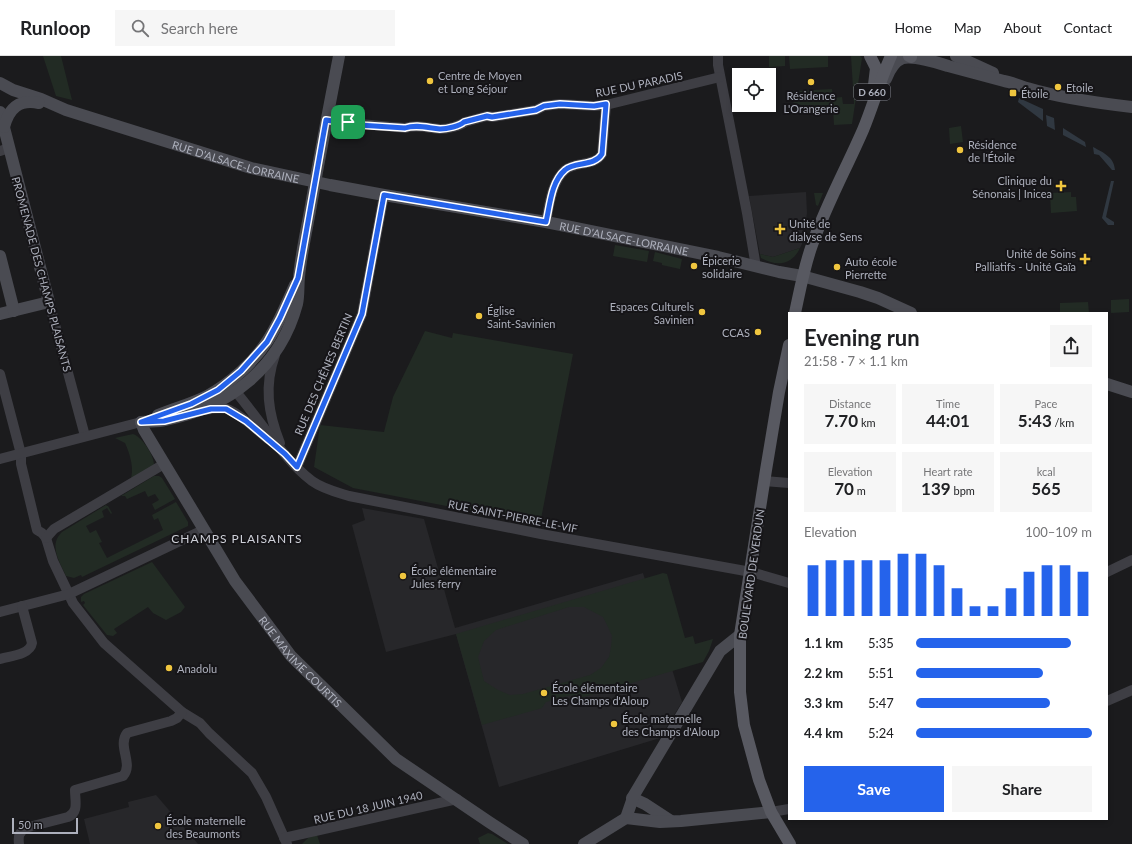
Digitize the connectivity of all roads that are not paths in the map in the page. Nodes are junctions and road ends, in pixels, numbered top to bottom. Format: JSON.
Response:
{"nodes":[{"id":1,"x":339,"y":56,"type":"edge"},
{"id":2,"x":718,"y":56,"type":"edge"},
{"id":3,"x":870,"y":56,"type":"edge"},
{"id":4,"x":891,"y":56,"type":"edge"},
{"id":5,"x":910,"y":56,"type":"edge"},
{"id":6,"x":943,"y":56,"type":"edge"},
{"id":7,"x":956,"y":56,"type":"edge"},
{"id":8,"x":962,"y":56,"type":"edge"},
{"id":9,"x":976,"y":65,"type":"junction"},
{"id":10,"x":720,"y":78,"type":"junction"},
{"id":11,"x":1004,"y":81,"type":"junction"},
{"id":12,"x":0,"y":83,"type":"edge"},
{"id":13,"x":606,"y":104,"type":"junction"},
{"id":14,"x":54,"y":106,"type":"junction"},
{"id":15,"x":1132,"y":107,"type":"edge"},
{"id":16,"x":0,"y":112,"type":"edge"},
{"id":17,"x":326,"y":120,"type":"junction"},
{"id":18,"x":4,"y":127,"type":"junction"},
{"id":19,"x":863,"y":129,"type":"junction"},
{"id":20,"x":5,"y":150,"type":"edge"},
{"id":21,"x":315,"y":182,"type":"junction"},
{"id":22,"x":384,"y":195,"type":"junction"},
{"id":23,"x":546,"y":222,"type":"junction"},
{"id":24,"x":0,"y":256,"type":"edge"},
{"id":25,"x":754,"y":265,"type":"junction"},
{"id":26,"x":802,"y":276,"type":"junction"},
{"id":27,"x":298,"y":278,"type":"junction"},
{"id":28,"x":49,"y":302,"type":"junction"},
{"id":29,"x":14,"y":311,"type":"junction"},
{"id":30,"x":795,"y":312,"type":"edge"},
{"id":31,"x":909,"y":312,"type":"edge"},
{"id":32,"x":0,"y":314,"type":"edge"},
{"id":33,"x":788,"y":350,"type":"edge"},
{"id":34,"x":276,"y":352,"type":"junction"},
{"id":35,"x":0,"y":374,"type":"edge"},
{"id":36,"x":1108,"y":384,"type":"edge"},
{"id":37,"x":223,"y":386,"type":"junction"},
{"id":38,"x":236,"y":392,"type":"junction"},
{"id":39,"x":1132,"y":392,"type":"edge"},
{"id":40,"x":225,"y":404,"type":"junction"},
{"id":41,"x":141,"y":422,"type":"junction"},
{"id":42,"x":85,"y":436,"type":"junction"},
{"id":43,"x":21,"y":454,"type":"junction"},
{"id":44,"x":285,"y":454,"type":"junction"},
{"id":45,"x":0,"y":459,"type":"edge"},
{"id":46,"x":164,"y":464,"type":"junction"},
{"id":47,"x":297,"y":467,"type":"junction"},
{"id":48,"x":764,"y":481,"type":"junction"},
{"id":49,"x":788,"y":482,"type":"edge"},
{"id":50,"x":203,"y":530,"type":"junction"},
{"id":51,"x":46,"y":538,"type":"junction"},
{"id":52,"x":1132,"y":560,"type":"edge"},
{"id":53,"x":1108,"y":565,"type":"edge"},
{"id":54,"x":1119,"y":566,"type":"junction"},
{"id":55,"x":750,"y":572,"type":"junction"},
{"id":56,"x":1108,"y":572,"type":"edge"},
{"id":57,"x":788,"y":583,"type":"edge"},
{"id":58,"x":69,"y":594,"type":"junction"},
{"id":59,"x":22,"y":606,"type":"junction"},
{"id":60,"x":0,"y":612,"type":"edge"},
{"id":61,"x":740,"y":635,"type":"junction"},
{"id":62,"x":0,"y":659,"type":"edge"},
{"id":63,"x":1132,"y":690,"type":"edge"},
{"id":64,"x":1108,"y":701,"type":"edge"},
{"id":65,"x":182,"y":712,"type":"junction"},
{"id":66,"x":632,"y":798,"type":"junction"},
{"id":67,"x":457,"y":800,"type":"junction"},
{"id":68,"x":788,"y":809,"type":"edge"},
{"id":69,"x":771,"y":812,"type":"junction"},
{"id":70,"x":626,"y":818,"type":"junction"},
{"id":71,"x":671,"y":821,"type":"junction"},
{"id":72,"x":286,"y":841,"type":"edge"},
{"id":73,"x":19,"y":844,"type":"edge"},
{"id":74,"x":523,"y":844,"type":"edge"},
{"id":75,"x":584,"y":844,"type":"edge"},
{"id":76,"x":790,"y":844,"type":"edge"}],
"edges":[{"from":1,"to":17,"type":"street"},
{"from":2,"to":10,"type":"street"},
{"from":3,"to":19,"type":"main road","number":"D 660"},
{"from":4,"to":19,"type":"main road"},
{"from":5,"to":11,"type":"street","number":"D 660"},
{"from":5,"to":19,"type":"street","number":"D 660"},
{"from":6,"to":11,"type":"street"},
{"from":7,"to":9,"type":"street","number":"D 660"},
{"from":8,"to":9,"type":"street"},
{"from":9,"to":11,"type":"street","number":"D 660"},
{"from":10,"to":13,"type":"street","name":"RUE DU PARADIS"},
{"from":10,"to":25,"type":"street"},
{"from":11,"to":15,"type":"street","number":"D 660"},
{"from":12,"to":14,"type":"street","name":"RUE D'ALSACE-LORRAINE"},
{"from":13,"to":17,"type":"street","name":"RUE DU PARADIS"},
{"from":13,"to":23,"type":"street"},
{"from":14,"to":18,"type":"street","name":"RUE D'ALSACE-LORRAINE"},
{"from":14,"to":21,"type":"street","name":"RUE D'ALSACE-LORRAINE"},
{"from":16,"to":18,"type":"street","name":"PROMENADE DES CHAMPS PLAISANTS"},
{"from":17,"to":21,"type":"street"},
{"from":18,"to":20,"type":"street","name":"PROMENADE DES CHAMPS PLAISANTS"},
{"from":19,"to":26,"type":"main road"},
{"from":20,"to":28,"type":"street","name":"PROMENADE DES CHAMPS PLAISANTS"},
{"from":21,"to":22,"type":"street","name":"RUE D'ALSACE-LORRAINE"},
{"from":21,"to":27,"type":"street"},
{"from":22,"to":23,"type":"street","name":"RUE D'ALSACE-LORRAINE"},
{"from":22,"to":47,"type":"street","name":"RUE DES CHÊNES BERTIN"},
{"from":23,"to":25,"type":"street","name":"RUE D'ALSACE-LORRAINE"},
{"from":24,"to":29,"type":"street"},
{"from":25,"to":26,"type":"street","name":"RUE D'ALSACE-LORRAINE"},
{"from":26,"to":30,"type":"main road"},
{"from":26,"to":31,"type":"street","name":"RUE D'ALSACE-LORRAINE"},
{"from":27,"to":34,"type":"street"},
{"from":27,"to":37,"type":"street"},
{"from":28,"to":29,"type":"street"},
{"from":28,"to":42,"type":"street","name":"PROMENADE DES CHAMPS PLAISANTS"},
{"from":29,"to":32,"type":"street"},
{"from":33,"to":48,"type":"main road","name":"BOULEVARD DE VERDUN"},
{"from":34,"to":38,"type":"street"},
{"from":34,"to":44,"type":"street","name":"RUE SAINT-PIERRE-LE-VIF"},
{"from":35,"to":43,"type":"street"},
{"from":36,"to":39,"type":"street"},
{"from":37,"to":38,"type":"street"},
{"from":37,"to":40,"type":"street"},
{"from":37,"to":41,"type":"street"},
{"from":38,"to":40,"type":"street"},
{"from":38,"to":44,"type":"street","name":"RUE SAINT-PIERRE-LE-VIF"},
{"from":40,"to":41,"type":"street"},
{"from":40,"to":44,"type":"street","name":"RUE SAINT-PIERRE-LE-VIF"},
{"from":41,"to":42,"type":"street"},
{"from":41,"to":46,"type":"street","name":"RUE MAXIME COURTIS"},
{"from":42,"to":43,"type":"street"},
{"from":43,"to":45,"type":"street"},
{"from":43,"to":51,"type":"street"},
{"from":44,"to":47,"type":"street","name":"RUE SAINT-PIERRE-LE-VIF"},
{"from":46,"to":50,"type":"street","name":"RUE MAXIME COURTIS"},
{"from":46,"to":51,"type":"street"},
{"from":47,"to":55,"type":"street","name":"RUE SAINT-PIERRE-LE-VIF"},
{"from":48,"to":49,"type":"street"},
{"from":48,"to":55,"type":"main road","name":"BOULEVARD DE VERDUN"},
{"from":50,"to":58,"type":"street"},
{"from":50,"to":67,"type":"street","name":"RUE MAXIME COURTIS"},
{"from":51,"to":58,"type":"street"},
{"from":52,"to":54,"type":"street"},
{"from":53,"to":54,"type":"street"},
{"from":54,"to":56,"type":"street"},
{"from":55,"to":57,"type":"street","name":"RUE SAINT-PIERRE-LE-VIF"},
{"from":55,"to":61,"type":"main road","name":"BOULEVARD DE VERDUN"},
{"from":58,"to":59,"type":"street"},
{"from":58,"to":65,"type":"street"},
{"from":59,"to":60,"type":"street"},
{"from":59,"to":62,"type":"street"},
{"from":61,"to":66,"type":"street"},
{"from":61,"to":69,"type":"main road","name":"BOULEVARD DE VERDUN"},
{"from":63,"to":64,"type":"street"},
{"from":65,"to":72,"type":"street"},
{"from":65,"to":73,"type":"street"},
{"from":66,"to":70,"type":"street"},
{"from":66,"to":71,"type":"street"},
{"from":67,"to":72,"type":"street","name":"RUE DU 18 JUIN 1940"},
{"from":67,"to":74,"type":"street","name":"RUE MAXIME COURTIS"},
{"from":68,"to":69,"type":"street"},
{"from":69,"to":71,"type":"street"},
{"from":69,"to":76,"type":"main road","name":"BOULEVARD DE VERDUN"},
{"from":70,"to":71,"type":"street"},
{"from":70,"to":75,"type":"street"}]}
